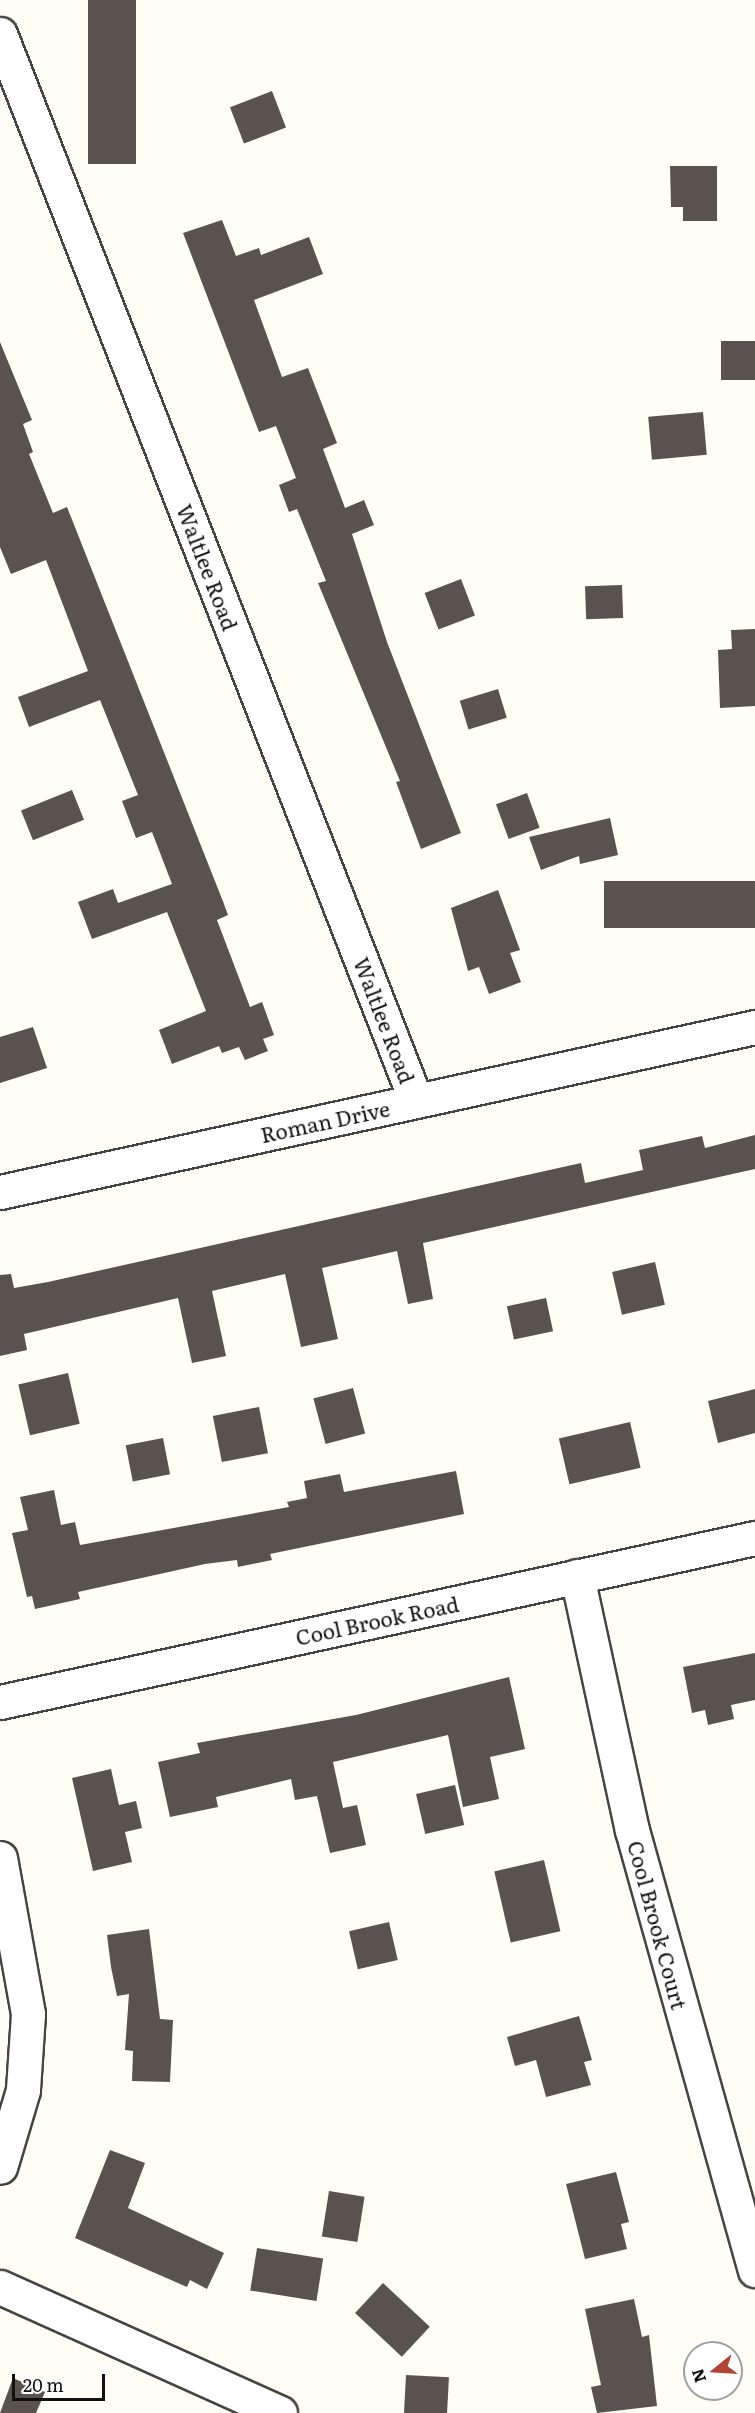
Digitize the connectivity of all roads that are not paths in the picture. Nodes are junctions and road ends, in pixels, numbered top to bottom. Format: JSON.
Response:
{"nodes":[{"id":1,"x":0,"y":34,"type":"edge"},
{"id":2,"x":755,"y":1027,"type":"edge"},
{"id":3,"x":416,"y":1101,"type":"junction"},
{"id":4,"x":0,"y":1192,"type":"edge"},
{"id":5,"x":755,"y":1538,"type":"edge"},
{"id":6,"x":577,"y":1576,"type":"junction"},
{"id":7,"x":0,"y":1702,"type":"edge"},
{"id":8,"x":0,"y":1858,"type":"edge"},
{"id":9,"x":0,"y":2167,"type":"edge"},
{"id":10,"x":755,"y":2270,"type":"edge"},
{"id":11,"x":0,"y":2287,"type":"edge"},
{"id":12,"x":280,"y":2413,"type":"edge"}],
"edges":[{"from":1,"to":3,"type":"street","name":"Waltlee Road"},
{"from":2,"to":3,"type":"street","name":"Roman Drive"},
{"from":3,"to":4,"type":"street","name":"Roman Drive"},
{"from":5,"to":6,"type":"street","name":"Cool Brook Road"},
{"from":6,"to":7,"type":"street","name":"Cool Brook Road"},
{"from":6,"to":10,"type":"street","name":"Cool Brook Court"},
{"from":8,"to":9,"type":"street"},
{"from":11,"to":12,"type":"street"}]}
